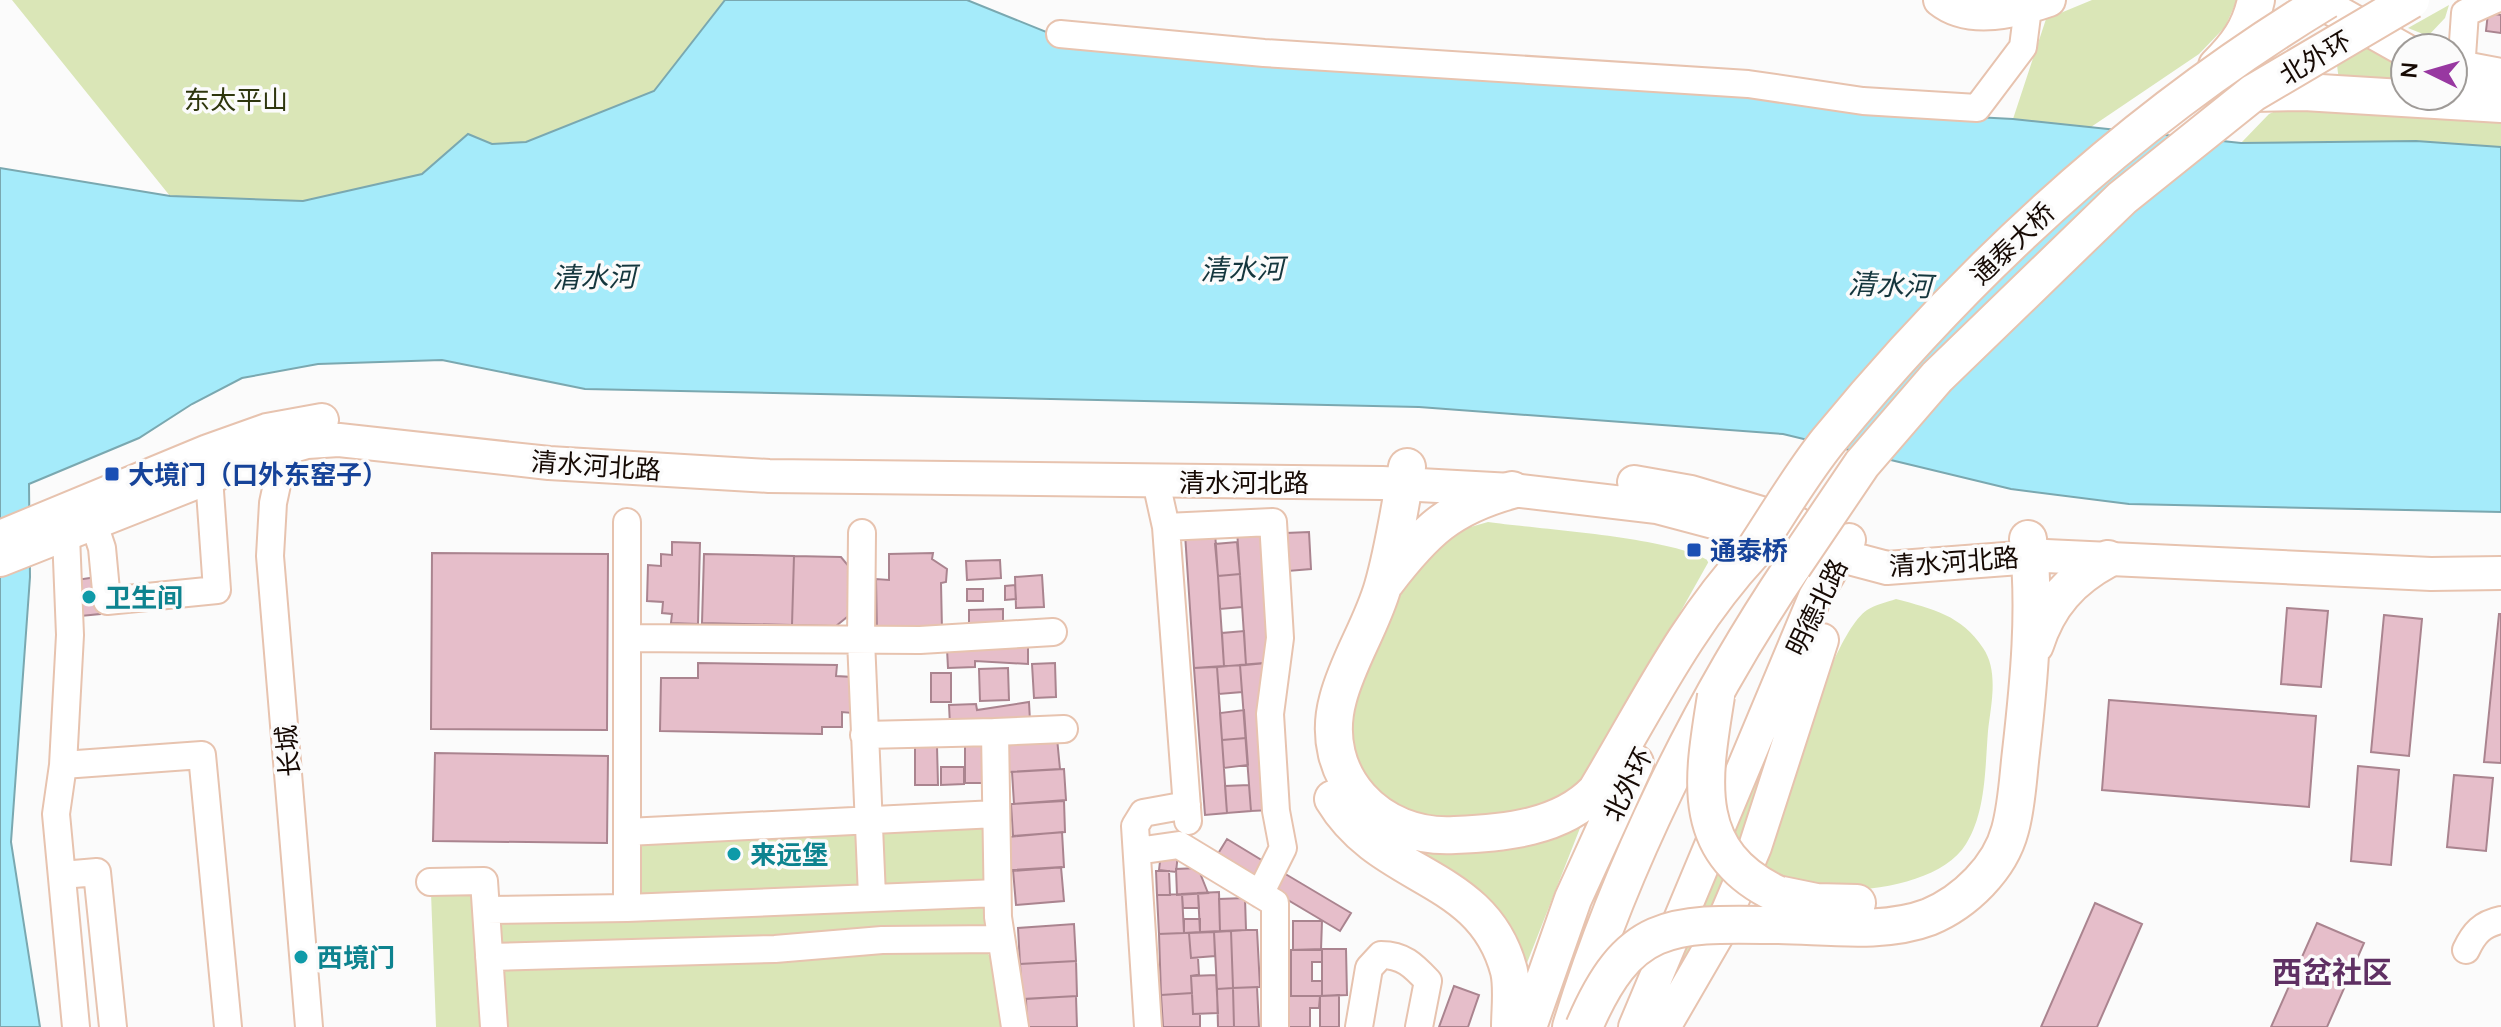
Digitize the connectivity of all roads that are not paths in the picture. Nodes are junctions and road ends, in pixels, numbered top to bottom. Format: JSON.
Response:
{"nodes":[{"id":1,"x":1940,"y":0,"type":"edge"},
{"id":2,"x":2256,"y":0,"type":"edge"},
{"id":3,"x":2327,"y":0,"type":"edge"},
{"id":4,"x":2339,"y":0,"type":"edge"},
{"id":5,"x":2411,"y":0,"type":"edge"},
{"id":6,"x":2494,"y":0,"type":"edge"},
{"id":7,"x":2036,"y":2,"type":"edge"},
{"id":8,"x":2303,"y":11,"type":"edge"},
{"id":9,"x":2396,"y":32,"type":"edge"},
{"id":10,"x":2461,"y":32,"type":"edge"},
{"id":11,"x":1060,"y":34,"type":"dead end"},
{"id":12,"x":2389,"y":44,"type":"edge"},
{"id":13,"x":2469,"y":60,"type":"edge"},
{"id":14,"x":2501,"y":62,"type":"edge"},
{"id":15,"x":2469,"y":64,"type":"edge"},
{"id":16,"x":2501,"y":75,"type":"edge"},
{"id":17,"x":2195,"y":89,"type":"junction"},
{"id":18,"x":2253,"y":93,"type":"junction"},
{"id":19,"x":2501,"y":104,"type":"edge"},
{"id":20,"x":2221,"y":117,"type":"joint"},
{"id":21,"x":279,"y":475,"type":"dead end"},
{"id":22,"x":1395,"y":475,"type":"junction"},
{"id":23,"x":209,"y":477,"type":"junction"},
{"id":24,"x":1156,"y":482,"type":"junction"},
{"id":25,"x":1512,"y":490,"type":"junction"},
{"id":26,"x":627,"y":522,"type":"dead end"},
{"id":27,"x":1166,"y":527,"type":"junction"},
{"id":28,"x":59,"y":531,"type":"junction"},
{"id":29,"x":862,"y":533,"type":"dead end"},
{"id":30,"x":0,"y":537,"type":"edge"},
{"id":31,"x":2022,"y":548,"type":"junction"},
{"id":32,"x":1753,"y":552,"type":"junction"},
{"id":33,"x":1848,"y":553,"type":"junction"},
{"id":34,"x":2501,"y":553,"type":"edge"},
{"id":35,"x":2108,"y":559,"type":"junction"},
{"id":36,"x":0,"y":560,"type":"edge"},
{"id":37,"x":1793,"y":566,"type":"joint"},
{"id":38,"x":2501,"y":573,"type":"edge"},
{"id":39,"x":1383,"y":586,"type":"junction"},
{"id":40,"x":1053,"y":632,"type":"dead end"},
{"id":41,"x":627,"y":638,"type":"junction"},
{"id":42,"x":861,"y":640,"type":"junction"},
{"id":43,"x":2030,"y":671,"type":"junction"},
{"id":44,"x":1716,"y":696,"type":"junction"},
{"id":45,"x":1064,"y":729,"type":"dead end"},
{"id":46,"x":995,"y":732,"type":"junction"},
{"id":47,"x":864,"y":735,"type":"junction"},
{"id":48,"x":63,"y":765,"type":"junction"},
{"id":49,"x":996,"y":814,"type":"junction"},
{"id":50,"x":868,"y":821,"type":"junction"},
{"id":51,"x":627,"y":832,"type":"junction"},
{"id":52,"x":1137,"y":851,"type":"junction"},
{"id":53,"x":62,"y":875,"type":"junction"},
{"id":54,"x":430,"y":882,"type":"dead end"},
{"id":55,"x":997,"y":893,"type":"junction"},
{"id":56,"x":1260,"y":894,"type":"junction"},
{"id":57,"x":872,"y":896,"type":"junction"},
{"id":58,"x":627,"y":908,"type":"junction"},
{"id":59,"x":1775,"y":909,"type":"junction"},
{"id":60,"x":486,"y":910,"type":"junction"},
{"id":61,"x":2501,"y":920,"type":"edge"},
{"id":62,"x":1001,"y":939,"type":"junction"},
{"id":63,"x":2466,"y":950,"type":"dead end"},
{"id":64,"x":489,"y":957,"type":"junction"},
{"id":65,"x":76,"y":1027,"type":"edge"},
{"id":66,"x":113,"y":1027,"type":"edge"},
{"id":67,"x":228,"y":1027,"type":"edge"},
{"id":68,"x":309,"y":1027,"type":"edge"},
{"id":69,"x":494,"y":1027,"type":"edge"},
{"id":70,"x":1015,"y":1027,"type":"edge"},
{"id":71,"x":1148,"y":1027,"type":"edge"},
{"id":72,"x":1275,"y":1027,"type":"edge"},
{"id":73,"x":1359,"y":1027,"type":"edge"},
{"id":74,"x":1419,"y":1027,"type":"edge"},
{"id":75,"x":1510,"y":1027,"type":"edge"},
{"id":76,"x":1528,"y":1027,"type":"edge"},
{"id":77,"x":1571,"y":1027,"type":"edge"},
{"id":78,"x":1584,"y":1027,"type":"edge"},
{"id":79,"x":1635,"y":1027,"type":"edge"},
{"id":80,"x":1664,"y":1027,"type":"edge"}],
"edges":[{"from":1,"to":7,"type":"main road"},
{"from":2,"to":17,"type":"highway","bridge":true},
{"from":3,"to":8,"type":"highway","name":"北外环","bridge":true},
{"from":4,"to":9,"type":"main road"},
{"from":5,"to":18,"type":"highway","name":"北外环","bridge":true},
{"from":6,"to":10,"type":"street"},
{"from":7,"to":11,"type":"street"},
{"from":8,"to":12,"type":"main road"},
{"from":8,"to":17,"type":"highway","name":"通泰大桥","bridge":true},
{"from":13,"to":14,"type":"main road"},
{"from":15,"to":16,"type":"main road"},
{"from":17,"to":32,"type":"highway","name":"通泰大桥","bridge":true},
{"from":18,"to":19,"type":"highway"},
{"from":18,"to":20,"type":"highway","name":"北外环","bridge":true},
{"from":20,"to":37,"type":"highway","name":"通泰大桥","bridge":true},
{"from":21,"to":68,"type":"street","name":"长城"},
{"from":22,"to":24,"type":"main road","name":"清水河北路"},
{"from":22,"to":25,"type":"main road","name":"清水河北路"},
{"from":22,"to":28,"type":"main road","name":"清水河北路"},
{"from":22,"to":33,"type":"main road","name":"清水河北路"},
{"from":22,"to":39,"type":"highway"},
{"from":22,"to":75,"type":"highway"},
{"from":23,"to":24,"type":"main road","name":"清水河北路"},
{"from":23,"to":28,"type":"main road","name":"清水河北路"},
{"from":23,"to":28,"type":"street"},
{"from":24,"to":27,"type":"street"},
{"from":25,"to":33,"type":"main road","name":"清水河北路"},
{"from":25,"to":39,"type":"highway"},
{"from":26,"to":41,"type":"street"},
{"from":27,"to":52,"type":"street"},
{"from":27,"to":56,"type":"street"},
{"from":28,"to":30,"type":"main road","name":"清水河北路"},
{"from":28,"to":36,"type":"main road","name":"清水河北路"},
{"from":28,"to":48,"type":"street"},
{"from":29,"to":42,"type":"street"},
{"from":31,"to":33,"type":"main road","name":"清水河北路"},
{"from":31,"to":34,"type":"main road","name":"清水河北路"},
{"from":31,"to":35,"type":"main road","name":"清水河北路"},
{"from":31,"to":43,"type":"highway"},
{"from":31,"to":59,"type":"highway"},
{"from":32,"to":39,"type":"highway"},
{"from":32,"to":76,"type":"highway","name":"北外环"},
{"from":33,"to":79,"type":"main road","name":"明德北路"},
{"from":33,"to":80,"type":"main road","name":"明德北路"},
{"from":35,"to":38,"type":"main road","name":"清水河北路"},
{"from":35,"to":43,"type":"highway"},
{"from":37,"to":44,"type":"highway","name":"北外环"},
{"from":40,"to":42,"type":"street"},
{"from":41,"to":42,"type":"street"},
{"from":41,"to":51,"type":"street"},
{"from":42,"to":47,"type":"street"},
{"from":43,"to":59,"type":"highway"},
{"from":44,"to":59,"type":"highway","bridge":true},
{"from":44,"to":77,"type":"highway","name":"北外环"},
{"from":45,"to":46,"type":"street"},
{"from":46,"to":47,"type":"street"},
{"from":46,"to":49,"type":"street"},
{"from":47,"to":50,"type":"street"},
{"from":48,"to":53,"type":"street"},
{"from":48,"to":67,"type":"street"},
{"from":49,"to":50,"type":"street"},
{"from":49,"to":55,"type":"street"},
{"from":50,"to":51,"type":"street"},
{"from":50,"to":57,"type":"street"},
{"from":51,"to":58,"type":"street"},
{"from":52,"to":56,"type":"street"},
{"from":52,"to":71,"type":"street"},
{"from":53,"to":65,"type":"street"},
{"from":53,"to":66,"type":"street"},
{"from":54,"to":60,"type":"street"},
{"from":55,"to":57,"type":"street"},
{"from":55,"to":62,"type":"street"},
{"from":56,"to":72,"type":"street"},
{"from":57,"to":58,"type":"street"},
{"from":58,"to":60,"type":"street"},
{"from":59,"to":78,"type":"highway","bridge":true},
{"from":60,"to":64,"type":"street"},
{"from":61,"to":63,"type":"street"},
{"from":62,"to":64,"type":"street"},
{"from":62,"to":70,"type":"street"},
{"from":64,"to":69,"type":"street"},
{"from":73,"to":74,"type":"street"}]}
